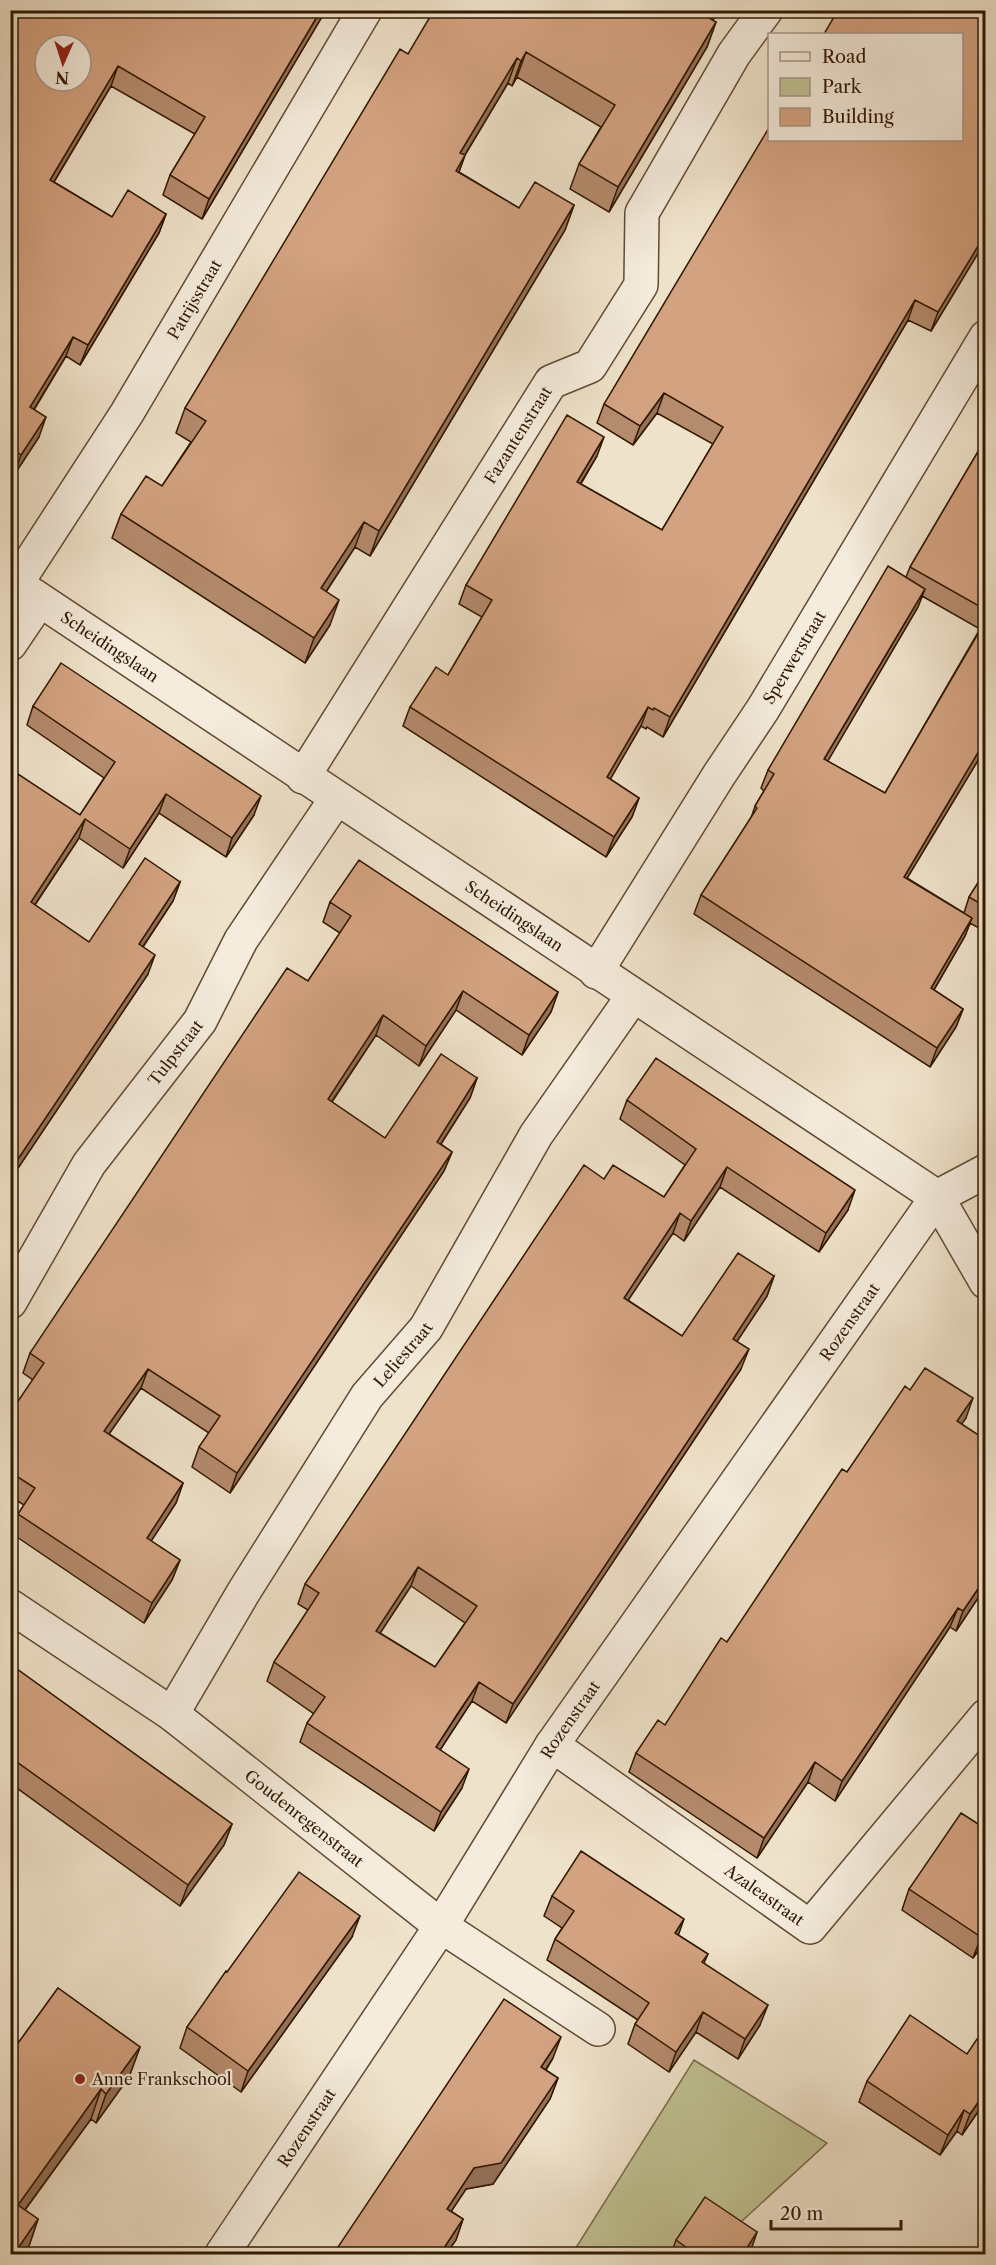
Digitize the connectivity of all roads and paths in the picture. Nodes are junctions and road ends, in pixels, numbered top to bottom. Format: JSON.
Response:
{"nodes":[{"id":1,"x":365,"y":10,"type":"edge"},
{"id":2,"x":766,"y":10,"type":"edge"},
{"id":3,"x":986,"y":337,"type":"edge"},
{"id":4,"x":22,"y":588,"type":"edge"},
{"id":5,"x":10,"y":645,"type":"edge"},
{"id":6,"x":303,"y":777,"type":"junction"},
{"id":7,"x":336,"y":799,"type":"junction"},
{"id":8,"x":596,"y":972,"type":"junction"},
{"id":9,"x":633,"y":996,"type":"junction"},
{"id":10,"x":986,"y":1171,"type":"edge"},
{"id":11,"x":937,"y":1197,"type":"junction"},
{"id":12,"x":986,"y":1282,"type":"edge"},
{"id":13,"x":10,"y":1302,"type":"edge"},
{"id":14,"x":10,"y":1606,"type":"edge"},
{"id":15,"x":172,"y":1714,"type":"junction"},
{"id":16,"x":986,"y":1716,"type":"edge"},
{"id":17,"x":552,"y":1745,"type":"junction"},
{"id":18,"x":441,"y":1926,"type":"junction"},
{"id":19,"x":598,"y":2029,"type":"dead end"},
{"id":20,"x":222,"y":2254,"type":"edge"}],
"edges":[{"from":1,"to":4,"type":"street","name":"Patrijsstraat"},
{"from":2,"to":6,"type":"street","name":"Fazantenstraat"},
{"from":3,"to":8,"type":"street","name":"Sperwerstraat"},
{"from":4,"to":5,"type":"street","name":"Patrijsstraat"},
{"from":4,"to":6,"type":"street","name":"Scheidingslaan"},
{"from":6,"to":7,"type":"street","name":"Scheidingslaan"},
{"from":7,"to":8,"type":"street","name":"Scheidingslaan"},
{"from":7,"to":13,"type":"street","name":"Tulpstraat"},
{"from":8,"to":9,"type":"street","name":"Scheidingslaan"},
{"from":9,"to":11,"type":"street","name":"Scheidingslaan"},
{"from":9,"to":15,"type":"street","name":"Leliestraat"},
{"from":10,"to":11,"type":"street"},
{"from":11,"to":12,"type":"street","name":"Scheidingslaan"},
{"from":11,"to":17,"type":"street","name":"Rozenstraat"},
{"from":14,"to":15,"type":"street","name":"Goudenregenstraat"},
{"from":15,"to":18,"type":"street","name":"Goudenregenstraat"},
{"from":16,"to":17,"type":"street","name":"Azaleastraat"},
{"from":17,"to":18,"type":"street","name":"Rozenstraat"},
{"from":18,"to":19,"type":"street","name":"Goudenregenstraat"},
{"from":18,"to":20,"type":"street","name":"Rozenstraat"}]}
